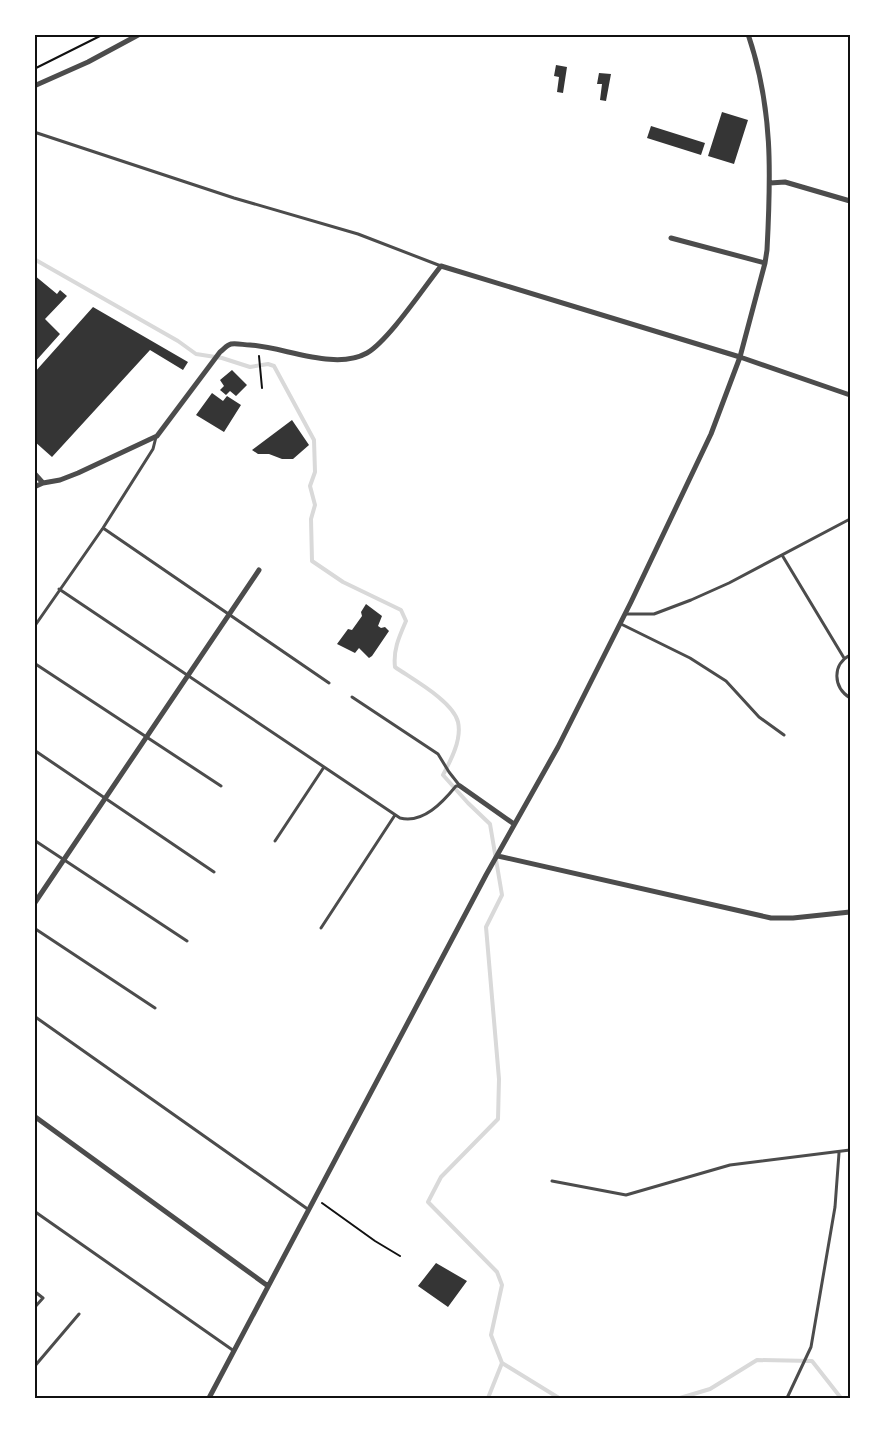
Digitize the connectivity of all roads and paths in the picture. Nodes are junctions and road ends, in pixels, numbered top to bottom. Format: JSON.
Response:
{"nodes":[{"id":1,"x":104,"y":34,"type":"edge"},
{"id":2,"x":140,"y":34,"type":"edge"},
{"id":3,"x":748,"y":34,"type":"edge"},
{"id":4,"x":34,"y":69,"type":"edge"},
{"id":5,"x":34,"y":86,"type":"edge"},
{"id":6,"x":34,"y":132,"type":"edge"},
{"id":7,"x":770,"y":183,"type":"junction"},
{"id":8,"x":850,"y":201,"type":"edge"},
{"id":9,"x":671,"y":238,"type":"dead end"},
{"id":10,"x":765,"y":263,"type":"junction"},
{"id":11,"x":441,"y":266,"type":"junction"},
{"id":12,"x":259,"y":353,"type":"dead end"},
{"id":13,"x":740,"y":357,"type":"junction"},
{"id":14,"x":262,"y":388,"type":"dead end"},
{"id":15,"x":850,"y":395,"type":"edge"},
{"id":16,"x":157,"y":436,"type":"junction"},
{"id":17,"x":34,"y":473,"type":"edge"},
{"id":18,"x":43,"y":483,"type":"junction"},
{"id":19,"x":34,"y":487,"type":"edge"},
{"id":20,"x":850,"y":519,"type":"edge"},
{"id":21,"x":103,"y":528,"type":"junction"},
{"id":22,"x":782,"y":555,"type":"junction"},
{"id":23,"x":259,"y":570,"type":"dead end"},
{"id":24,"x":59,"y":589,"type":"junction"},
{"id":25,"x":227,"y":614,"type":"junction"},
{"id":26,"x":625,"y":614,"type":"junction"},
{"id":27,"x":620,"y":623,"type":"junction"},
{"id":28,"x":34,"y":627,"type":"edge"},
{"id":29,"x":850,"y":655,"type":"edge"},
{"id":30,"x":844,"y":658,"type":"junction"},
{"id":31,"x":34,"y":663,"type":"edge"},
{"id":32,"x":188,"y":675,"type":"junction"},
{"id":33,"x":329,"y":683,"type":"dead end"},
{"id":34,"x":352,"y":697,"type":"dead end"},
{"id":35,"x":850,"y":698,"type":"edge"},
{"id":36,"x":784,"y":735,"type":"dead end"},
{"id":37,"x":147,"y":736,"type":"junction"},
{"id":38,"x":34,"y":750,"type":"edge"},
{"id":39,"x":324,"y":767,"type":"junction"},
{"id":40,"x":221,"y":786,"type":"dead end"},
{"id":41,"x":458,"y":786,"type":"junction"},
{"id":42,"x":106,"y":798,"type":"junction"},
{"id":43,"x":395,"y":815,"type":"junction"},
{"id":44,"x":514,"y":824,"type":"junction"},
{"id":45,"x":34,"y":840,"type":"edge"},
{"id":46,"x":275,"y":841,"type":"dead end"},
{"id":47,"x":498,"y":856,"type":"junction"},
{"id":48,"x":65,"y":861,"type":"junction"},
{"id":49,"x":214,"y":872,"type":"dead end"},
{"id":50,"x":34,"y":904,"type":"edge"},
{"id":51,"x":850,"y":912,"type":"edge"},
{"id":52,"x":34,"y":928,"type":"edge"},
{"id":53,"x":321,"y":928,"type":"dead end"},
{"id":54,"x":187,"y":941,"type":"dead end"},
{"id":55,"x":154,"y":1008,"type":"dead end"},
{"id":56,"x":34,"y":1016,"type":"edge"},
{"id":57,"x":34,"y":1116,"type":"edge"},
{"id":58,"x":850,"y":1150,"type":"edge"},
{"id":59,"x":839,"y":1153,"type":"junction"},
{"id":60,"x":552,"y":1181,"type":"dead end"},
{"id":61,"x":315,"y":1198,"type":"junction"},
{"id":62,"x":309,"y":1210,"type":"junction"},
{"id":63,"x":34,"y":1211,"type":"edge"},
{"id":64,"x":400,"y":1256,"type":"dead end"},
{"id":65,"x":268,"y":1286,"type":"junction"},
{"id":66,"x":34,"y":1291,"type":"edge"},
{"id":67,"x":34,"y":1308,"type":"edge"},
{"id":68,"x":79,"y":1314,"type":"dead end"},
{"id":69,"x":234,"y":1351,"type":"junction"},
{"id":70,"x":34,"y":1367,"type":"edge"},
{"id":71,"x":209,"y":1398,"type":"edge"},
{"id":72,"x":787,"y":1398,"type":"edge"}],
"edges":[{"from":1,"to":4,"type":"path"},
{"from":2,"to":5,"type":"street"},
{"from":3,"to":7,"type":"street"},
{"from":6,"to":11,"type":"lane"},
{"from":7,"to":8,"type":"street"},
{"from":7,"to":10,"type":"street"},
{"from":9,"to":10,"type":"street"},
{"from":10,"to":13,"type":"street"},
{"from":11,"to":13,"type":"street"},
{"from":11,"to":16,"type":"street"},
{"from":12,"to":14,"type":"path"},
{"from":13,"to":15,"type":"street"},
{"from":13,"to":26,"type":"street"},
{"from":16,"to":18,"type":"street"},
{"from":16,"to":21,"type":"lane"},
{"from":17,"to":18,"type":"street"},
{"from":18,"to":19,"type":"street"},
{"from":20,"to":22,"type":"lane"},
{"from":21,"to":24,"type":"lane"},
{"from":21,"to":25,"type":"lane"},
{"from":22,"to":26,"type":"lane"},
{"from":22,"to":30,"type":"lane"},
{"from":23,"to":25,"type":"street"},
{"from":24,"to":28,"type":"lane"},
{"from":24,"to":32,"type":"lane"},
{"from":25,"to":32,"type":"street"},
{"from":25,"to":33,"type":"lane"},
{"from":26,"to":27,"type":"street"},
{"from":27,"to":36,"type":"lane"},
{"from":27,"to":44,"type":"street"},
{"from":29,"to":30,"type":"lane"},
{"from":30,"to":35,"type":"lane"},
{"from":31,"to":37,"type":"lane"},
{"from":32,"to":37,"type":"street"},
{"from":32,"to":39,"type":"lane"},
{"from":34,"to":41,"type":"lane"},
{"from":37,"to":40,"type":"lane"},
{"from":37,"to":42,"type":"street"},
{"from":38,"to":42,"type":"lane"},
{"from":39,"to":43,"type":"lane"},
{"from":39,"to":46,"type":"lane"},
{"from":41,"to":43,"type":"lane"},
{"from":41,"to":44,"type":"street"},
{"from":42,"to":48,"type":"street"},
{"from":42,"to":49,"type":"lane"},
{"from":43,"to":53,"type":"lane"},
{"from":44,"to":47,"type":"street"},
{"from":45,"to":48,"type":"lane"},
{"from":47,"to":51,"type":"street"},
{"from":47,"to":61,"type":"street"},
{"from":48,"to":50,"type":"street"},
{"from":48,"to":54,"type":"lane"},
{"from":52,"to":55,"type":"lane"},
{"from":56,"to":62,"type":"lane"},
{"from":57,"to":65,"type":"street"},
{"from":58,"to":59,"type":"lane"},
{"from":59,"to":60,"type":"lane"},
{"from":59,"to":72,"type":"lane"},
{"from":61,"to":62,"type":"street"},
{"from":61,"to":64,"type":"path"},
{"from":62,"to":65,"type":"street"},
{"from":63,"to":69,"type":"lane"},
{"from":65,"to":69,"type":"street"},
{"from":66,"to":67,"type":"lane"},
{"from":68,"to":70,"type":"lane"},
{"from":69,"to":71,"type":"street"}]}
